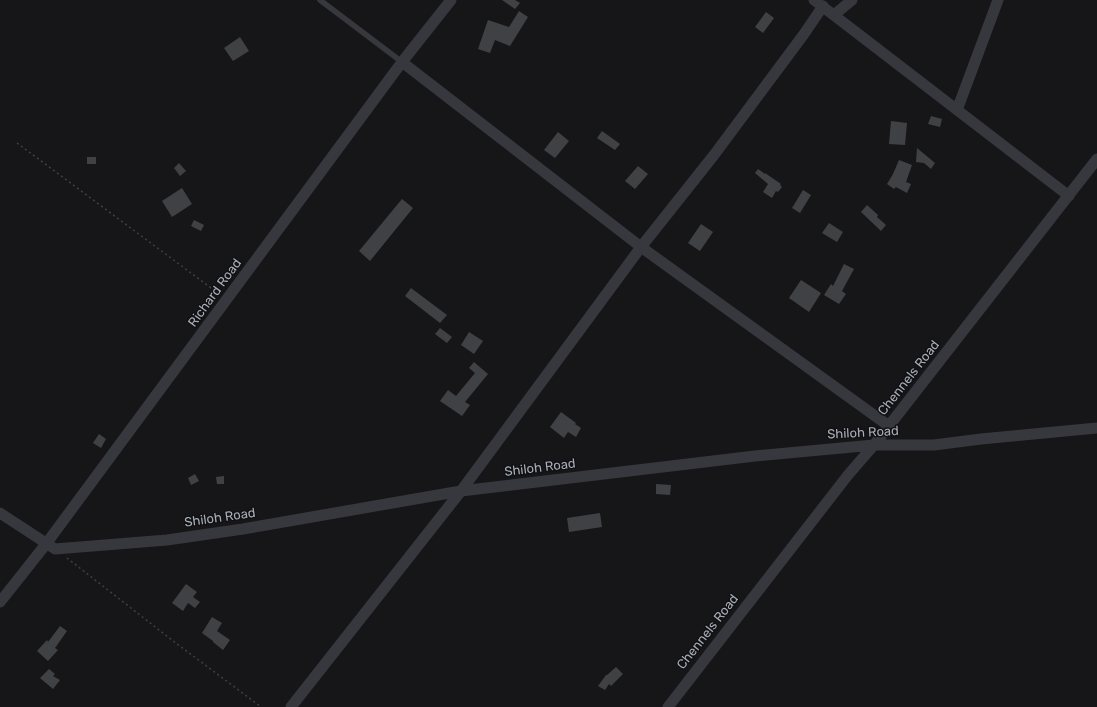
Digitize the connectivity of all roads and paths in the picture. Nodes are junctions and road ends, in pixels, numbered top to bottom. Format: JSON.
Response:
{"nodes":[{"id":1,"x":320,"y":0,"type":"edge"},
{"id":2,"x":451,"y":0,"type":"edge"},
{"id":3,"x":852,"y":0,"type":"edge"},
{"id":4,"x":998,"y":0,"type":"edge"},
{"id":5,"x":819,"y":3,"type":"edge"},
{"id":6,"x":834,"y":15,"type":"junction"},
{"id":7,"x":402,"y":62,"type":"junction"},
{"id":8,"x":957,"y":110,"type":"junction"},
{"id":9,"x":17,"y":143,"type":"dead end"},
{"id":10,"x":1097,"y":159,"type":"edge"},
{"id":11,"x":1068,"y":196,"type":"junction"},
{"id":12,"x":642,"y":247,"type":"junction"},
{"id":13,"x":227,"y":300,"type":"junction"},
{"id":14,"x":889,"y":426,"type":"junction"},
{"id":15,"x":1097,"y":428,"type":"edge"},
{"id":16,"x":874,"y":445,"type":"junction"},
{"id":17,"x":461,"y":491,"type":"junction"},
{"id":18,"x":0,"y":513,"type":"edge"},
{"id":19,"x":51,"y":547,"type":"junction"},
{"id":20,"x":0,"y":602,"type":"edge"},
{"id":21,"x":261,"y":707,"type":"edge"},
{"id":22,"x":291,"y":707,"type":"edge"},
{"id":23,"x":668,"y":707,"type":"edge"}],
"edges":[{"from":1,"to":7,"type":"lane"},
{"from":2,"to":7,"type":"street","name":"Richard Road"},
{"from":3,"to":6,"type":"street"},
{"from":4,"to":8,"type":"street"},
{"from":5,"to":6,"type":"street"},
{"from":5,"to":12,"type":"street"},
{"from":6,"to":8,"type":"street"},
{"from":7,"to":12,"type":"street"},
{"from":7,"to":13,"type":"street","name":"Richard Road"},
{"from":8,"to":11,"type":"street"},
{"from":9,"to":13,"type":"path"},
{"from":10,"to":11,"type":"street","name":"Chennels Road"},
{"from":11,"to":14,"type":"street","name":"Chennels Road"},
{"from":12,"to":14,"type":"street"},
{"from":12,"to":17,"type":"street"},
{"from":13,"to":19,"type":"street","name":"Richard Road"},
{"from":14,"to":16,"type":"street","name":"Chennels Road"},
{"from":15,"to":16,"type":"street","name":"Shiloh Road"},
{"from":16,"to":17,"type":"street","name":"Shiloh Road"},
{"from":16,"to":23,"type":"street","name":"Chennels Road"},
{"from":17,"to":19,"type":"street","name":"Shiloh Road"},
{"from":17,"to":22,"type":"street"},
{"from":18,"to":19,"type":"street"},
{"from":19,"to":20,"type":"street","name":"Richard Road"},
{"from":19,"to":21,"type":"path"}]}
